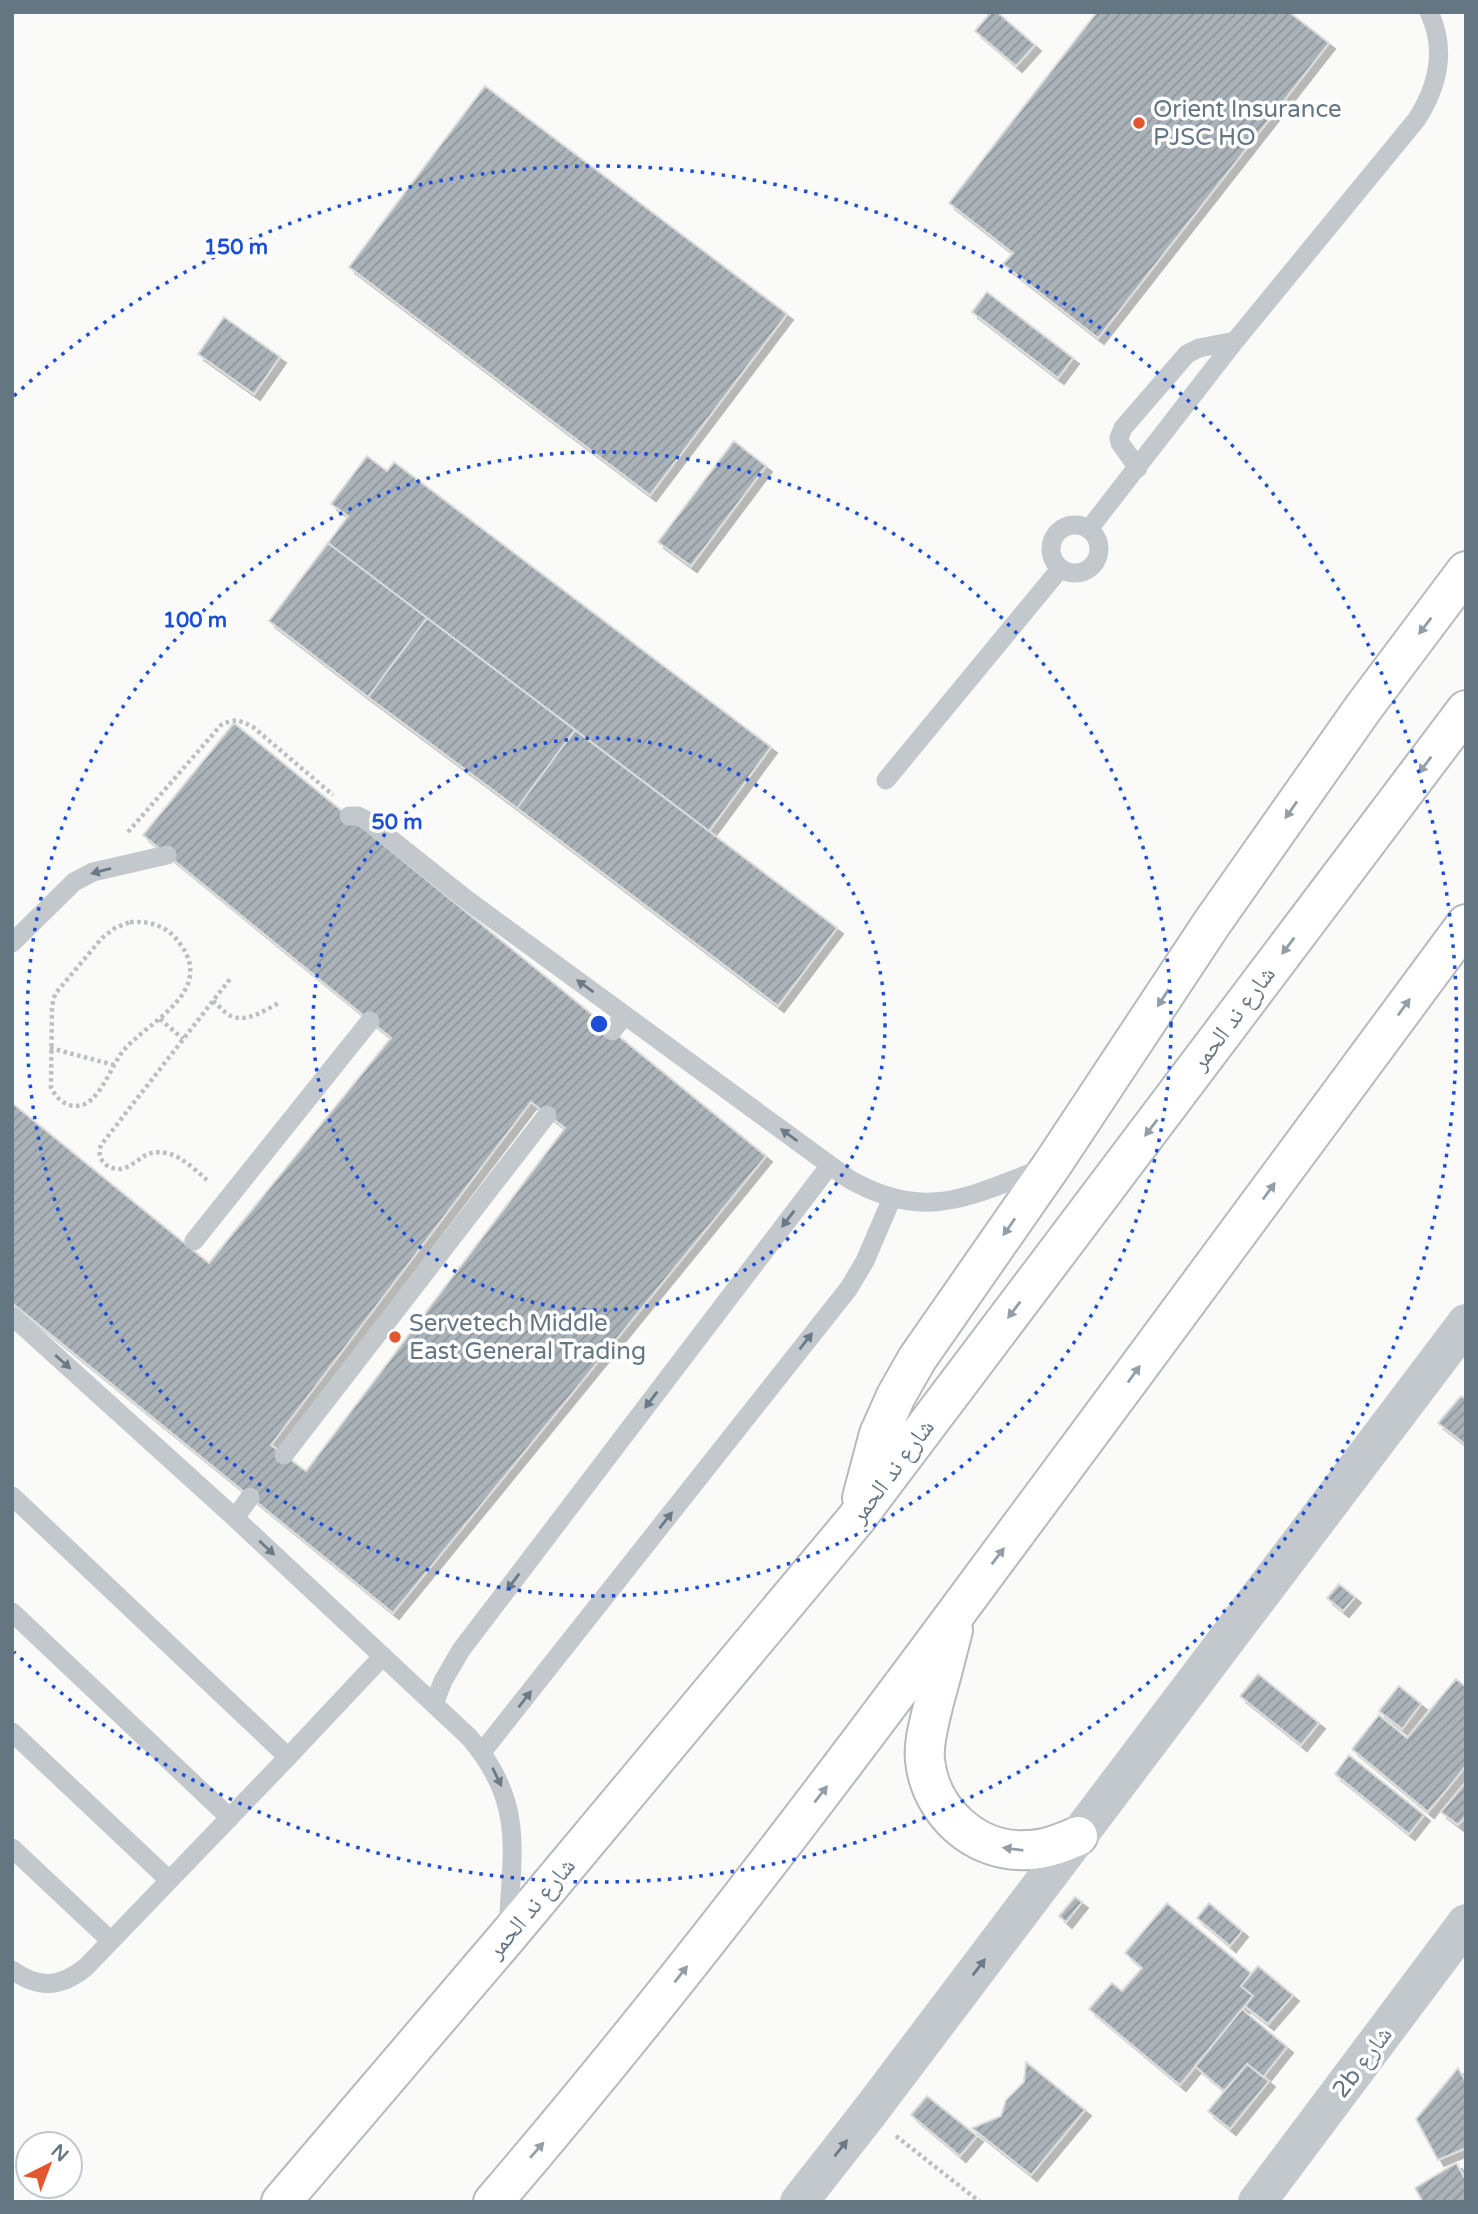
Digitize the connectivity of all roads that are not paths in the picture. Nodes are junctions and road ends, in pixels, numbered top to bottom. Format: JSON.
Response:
{"nodes":[{"id":1,"x":1429,"y":12,"type":"edge"},
{"id":2,"x":1235,"y":341,"type":"junction"},
{"id":3,"x":1138,"y":468,"type":"junction"},
{"id":4,"x":1089,"y":529,"type":"junction"},
{"id":5,"x":1060,"y":569,"type":"junction"},
{"id":6,"x":1466,"y":571,"type":"edge"},
{"id":7,"x":1466,"y":710,"type":"edge"},
{"id":8,"x":886,"y":780,"type":"dead end"},
{"id":9,"x":354,"y":816,"type":"road end"},
{"id":10,"x":167,"y":855,"type":"dead end"},
{"id":11,"x":1466,"y":923,"type":"edge"},
{"id":12,"x":12,"y":943,"type":"edge"},
{"id":13,"x":370,"y":1021,"type":"dead end"},
{"id":14,"x":547,"y":1115,"type":"dead end"},
{"id":15,"x":830,"y":1165,"type":"junction"},
{"id":16,"x":1052,"y":1166,"type":"junction"},
{"id":17,"x":892,"y":1198,"type":"junction"},
{"id":18,"x":194,"y":1241,"type":"dead end"},
{"id":19,"x":12,"y":1316,"type":"edge"},
{"id":20,"x":1466,"y":1323,"type":"edge"},
{"id":21,"x":284,"y":1455,"type":"dead end"},
{"id":22,"x":12,"y":1496,"type":"edge"},
{"id":23,"x":250,"y":1497,"type":"dead end"},
{"id":24,"x":235,"y":1518,"type":"junction"},
{"id":25,"x":856,"y":1519,"type":"junction"},
{"id":26,"x":957,"y":1611,"type":"junction"},
{"id":27,"x":12,"y":1612,"type":"edge"},
{"id":28,"x":383,"y":1656,"type":"junction"},
{"id":29,"x":434,"y":1704,"type":"junction"},
{"id":30,"x":12,"y":1732,"type":"edge"},
{"id":31,"x":482,"y":1752,"type":"junction"},
{"id":32,"x":288,"y":1758,"type":"junction"},
{"id":33,"x":230,"y":1818,"type":"junction"},
{"id":34,"x":1078,"y":1836,"type":"junction"},
{"id":35,"x":12,"y":1848,"type":"edge"},
{"id":36,"x":169,"y":1880,"type":"junction"},
{"id":37,"x":1466,"y":1923,"type":"edge"},
{"id":38,"x":507,"y":1937,"type":"junction"},
{"id":39,"x":111,"y":1941,"type":"junction"},
{"id":40,"x":12,"y":1970,"type":"edge"},
{"id":41,"x":281,"y":2202,"type":"edge"},
{"id":42,"x":493,"y":2202,"type":"edge"},
{"id":43,"x":799,"y":2202,"type":"edge"},
{"id":44,"x":1257,"y":2202,"type":"edge"}],
"edges":[{"from":1,"to":2,"type":"lane"},
{"from":2,"to":3,"type":"lane"},
{"from":2,"to":3,"type":"lane"},
{"from":3,"to":4,"type":"lane"},
{"from":4,"to":5,"type":"lane"},
{"from":4,"to":5,"type":"lane"},
{"from":5,"to":8,"type":"lane"},
{"from":6,"to":16,"type":"main road","one_way":true},
{"from":7,"to":25,"type":"main road","name":"شارع ند الحمر","one_way":true},
{"from":15,"to":9,"type":"lane","one_way":true},
{"from":10,"to":12,"type":"lane","one_way":true},
{"from":26,"to":11,"type":"main road","one_way":true},
{"from":13,"to":18,"type":"lane"},
{"from":14,"to":21,"type":"lane"},
{"from":15,"to":17,"type":"lane"},
{"from":15,"to":29,"type":"lane","one_way":true},
{"from":16,"to":17,"type":"lane"},
{"from":16,"to":25,"type":"main road","one_way":true},
{"from":31,"to":17,"type":"lane","one_way":true},
{"from":19,"to":24,"type":"lane","one_way":true},
{"from":20,"to":34,"type":"street"},
{"from":22,"to":32,"type":"lane"},
{"from":23,"to":24,"type":"lane"},
{"from":24,"to":28,"type":"lane","one_way":true},
{"from":25,"to":38,"type":"main road","name":"شارع ند الحمر"},
{"from":34,"to":26,"type":"main road","one_way":true},
{"from":42,"to":26,"type":"main road","one_way":true},
{"from":27,"to":33,"type":"lane"},
{"from":28,"to":29,"type":"lane"},
{"from":28,"to":32,"type":"lane"},
{"from":29,"to":31,"type":"lane"},
{"from":30,"to":36,"type":"lane"},
{"from":31,"to":38,"type":"lane","one_way":true},
{"from":32,"to":33,"type":"lane"},
{"from":33,"to":36,"type":"lane"},
{"from":43,"to":34,"type":"street","one_way":true},
{"from":35,"to":39,"type":"lane"},
{"from":36,"to":39,"type":"lane"},
{"from":37,"to":44,"type":"street","name":"2b شارع"},
{"from":38,"to":41,"type":"main road","name":"شارع ند الحمر"},
{"from":39,"to":40,"type":"lane"}]}
